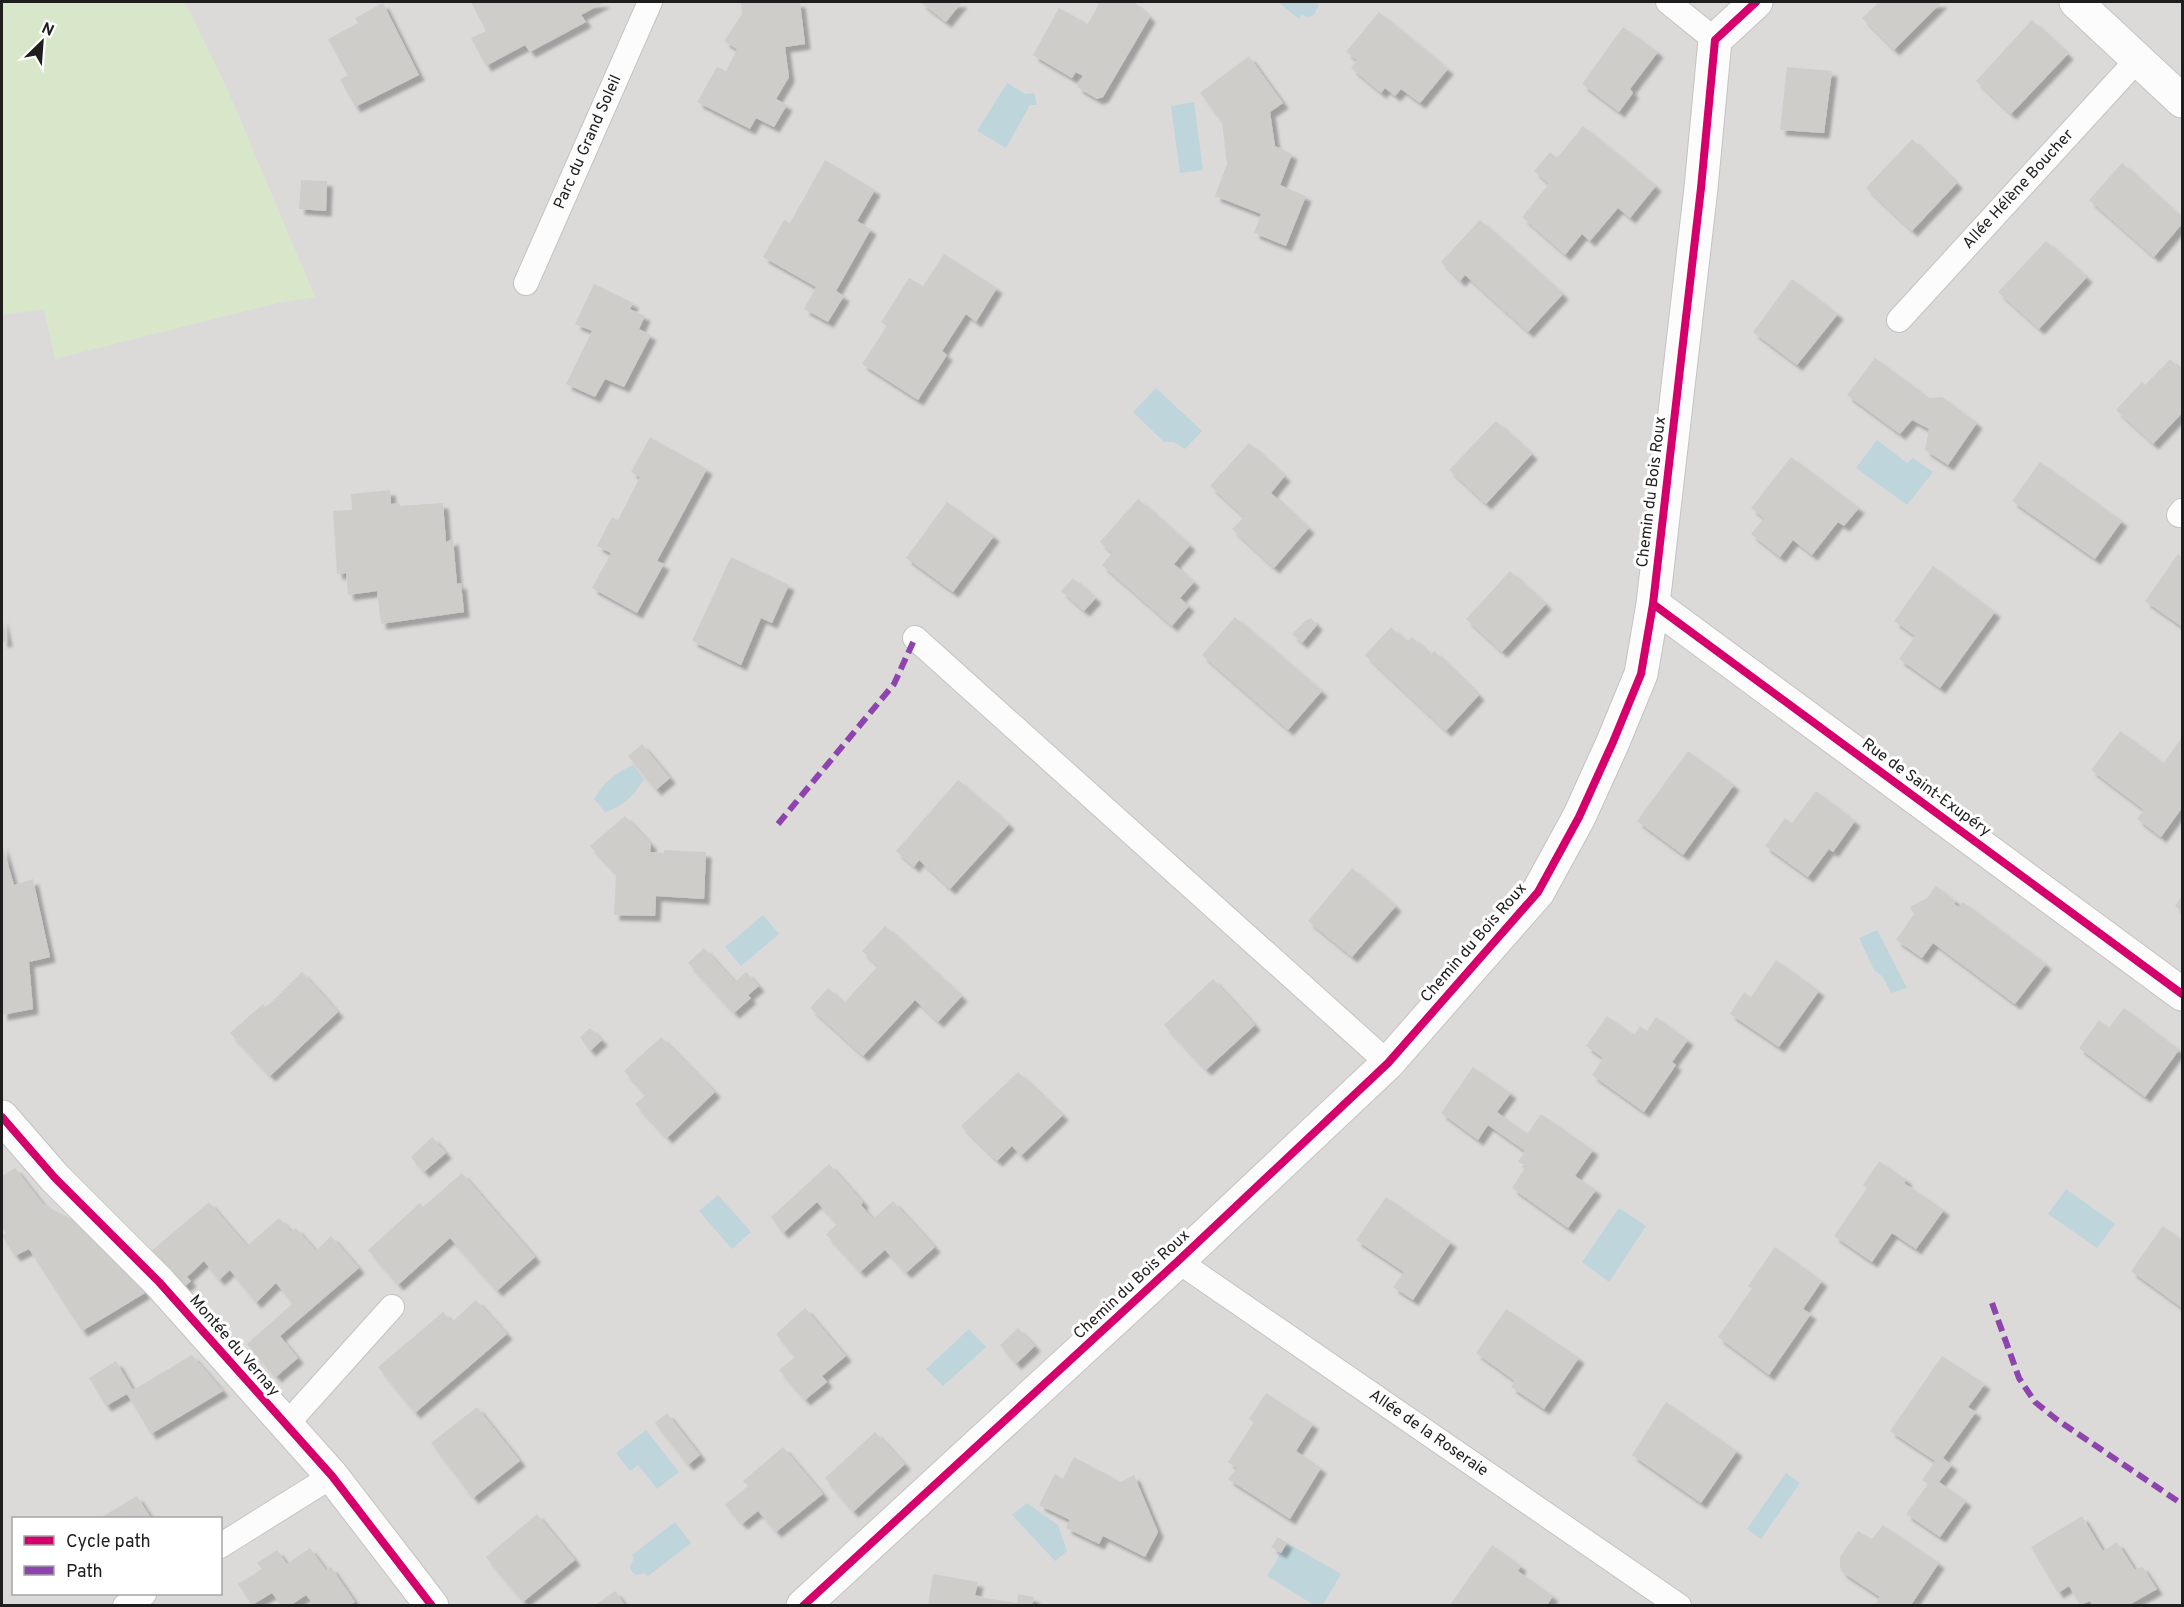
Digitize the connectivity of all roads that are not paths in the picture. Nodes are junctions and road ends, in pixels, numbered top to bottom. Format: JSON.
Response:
{"nodes":[{"id":1,"x":650,"y":2,"type":"edge"},
{"id":2,"x":1668,"y":2,"type":"edge"},
{"id":3,"x":1755,"y":2,"type":"edge"},
{"id":4,"x":2076,"y":2,"type":"edge"},
{"id":5,"x":1715,"y":40,"type":"junction"},
{"id":6,"x":2138,"y":59,"type":"junction"},
{"id":7,"x":2182,"y":101,"type":"edge"},
{"id":8,"x":526,"y":283,"type":"dead end"},
{"id":9,"x":1899,"y":320,"type":"dead end"},
{"id":10,"x":1653,"y":604,"type":"junction"},
{"id":11,"x":915,"y":638,"type":"dead end"},
{"id":12,"x":2182,"y":994,"type":"edge"},
{"id":13,"x":1388,"y":1063,"type":"junction"},
{"id":14,"x":2,"y":1117,"type":"edge"},
{"id":15,"x":1178,"y":1261,"type":"junction"},
{"id":16,"x":392,"y":1307,"type":"dead end"},
{"id":17,"x":286,"y":1425,"type":"junction"},
{"id":18,"x":332,"y":1476,"type":"junction"},
{"id":19,"x":222,"y":1545,"type":"edge"},
{"id":20,"x":141,"y":1595,"type":"edge"},
{"id":21,"x":125,"y":1605,"type":"edge"},
{"id":22,"x":432,"y":1605,"type":"edge"},
{"id":23,"x":803,"y":1605,"type":"edge"},
{"id":24,"x":1679,"y":1605,"type":"edge"}],
"edges":[{"from":1,"to":8,"type":"lane","name":"Parc du Grand Soleil"},
{"from":2,"to":5,"type":"lane"},
{"from":3,"to":5,"type":"street"},
{"from":4,"to":6,"type":"street"},
{"from":5,"to":10,"type":"street","name":"Chemin du Bois Roux"},
{"from":6,"to":7,"type":"street"},
{"from":6,"to":9,"type":"lane","name":"Allée Hélène Boucher"},
{"from":10,"to":12,"type":"street","name":"Rue de Saint-Exupéry"},
{"from":10,"to":13,"type":"street","name":"Chemin du Bois Roux"},
{"from":11,"to":13,"type":"lane"},
{"from":13,"to":15,"type":"street","name":"Chemin du Bois Roux"},
{"from":14,"to":17,"type":"street","name":"Montée du Vernay"},
{"from":15,"to":23,"type":"street","name":"Chemin du Bois Roux"},
{"from":15,"to":24,"type":"lane","name":"Allée de la Roseraie"},
{"from":16,"to":17,"type":"lane"},
{"from":17,"to":18,"type":"street","name":"Montée du Vernay"},
{"from":18,"to":19,"type":"lane"},
{"from":18,"to":22,"type":"street","name":"Montée du Vernay"},
{"from":20,"to":21,"type":"lane"}]}
